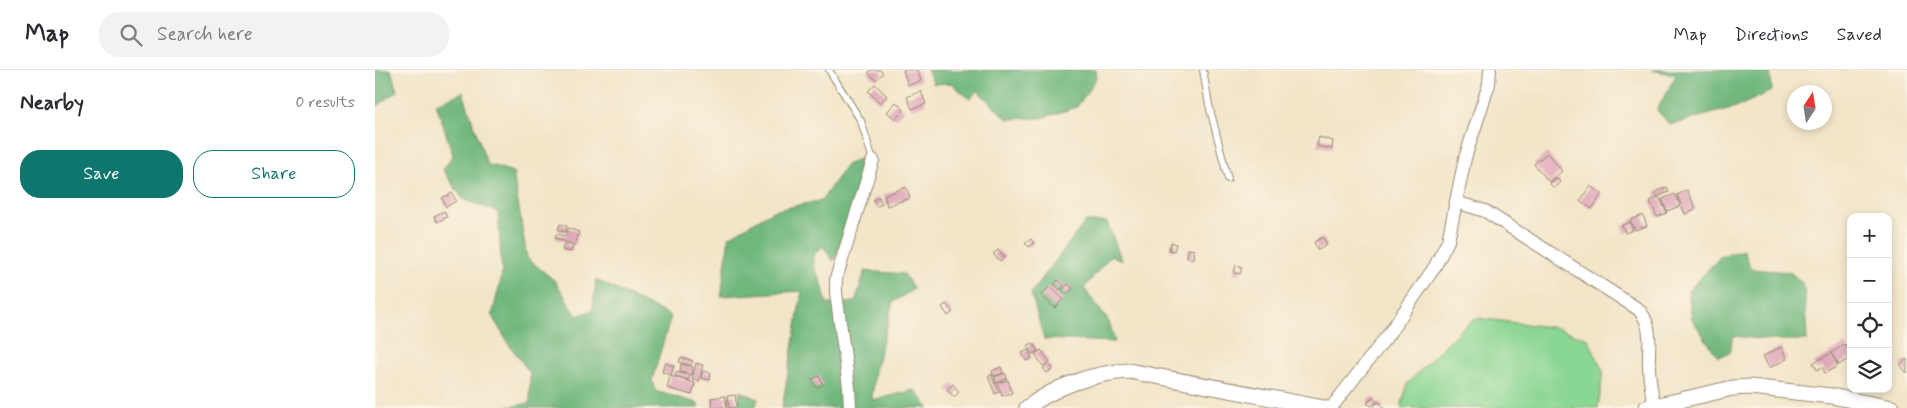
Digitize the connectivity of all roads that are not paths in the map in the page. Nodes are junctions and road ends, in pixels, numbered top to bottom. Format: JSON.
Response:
{"nodes":[{"id":1,"x":829,"y":70,"type":"edge"},
{"id":2,"x":1203,"y":70,"type":"edge"},
{"id":3,"x":1490,"y":70,"type":"edge"},
{"id":4,"x":873,"y":160,"type":"joint"},
{"id":5,"x":1228,"y":179,"type":"dead end"},
{"id":6,"x":1456,"y":202,"type":"junction"},
{"id":7,"x":1650,"y":407,"type":"edge"},
{"id":8,"x":850,"y":408,"type":"edge"},
{"id":9,"x":1027,"y":408,"type":"edge"},
{"id":10,"x":1324,"y":408,"type":"edge"},
{"id":11,"x":1331,"y":408,"type":"edge"},
{"id":12,"x":1892,"y":408,"type":"edge"}],
"edges":[{"from":1,"to":4,"type":"lane"},
{"from":2,"to":5,"type":"lane"},
{"from":3,"to":6,"type":"street"},
{"from":4,"to":8,"type":"street"},
{"from":6,"to":7,"type":"street"},
{"from":6,"to":11,"type":"street"},
{"from":7,"to":12,"type":"street"},
{"from":9,"to":10,"type":"street"}]}
